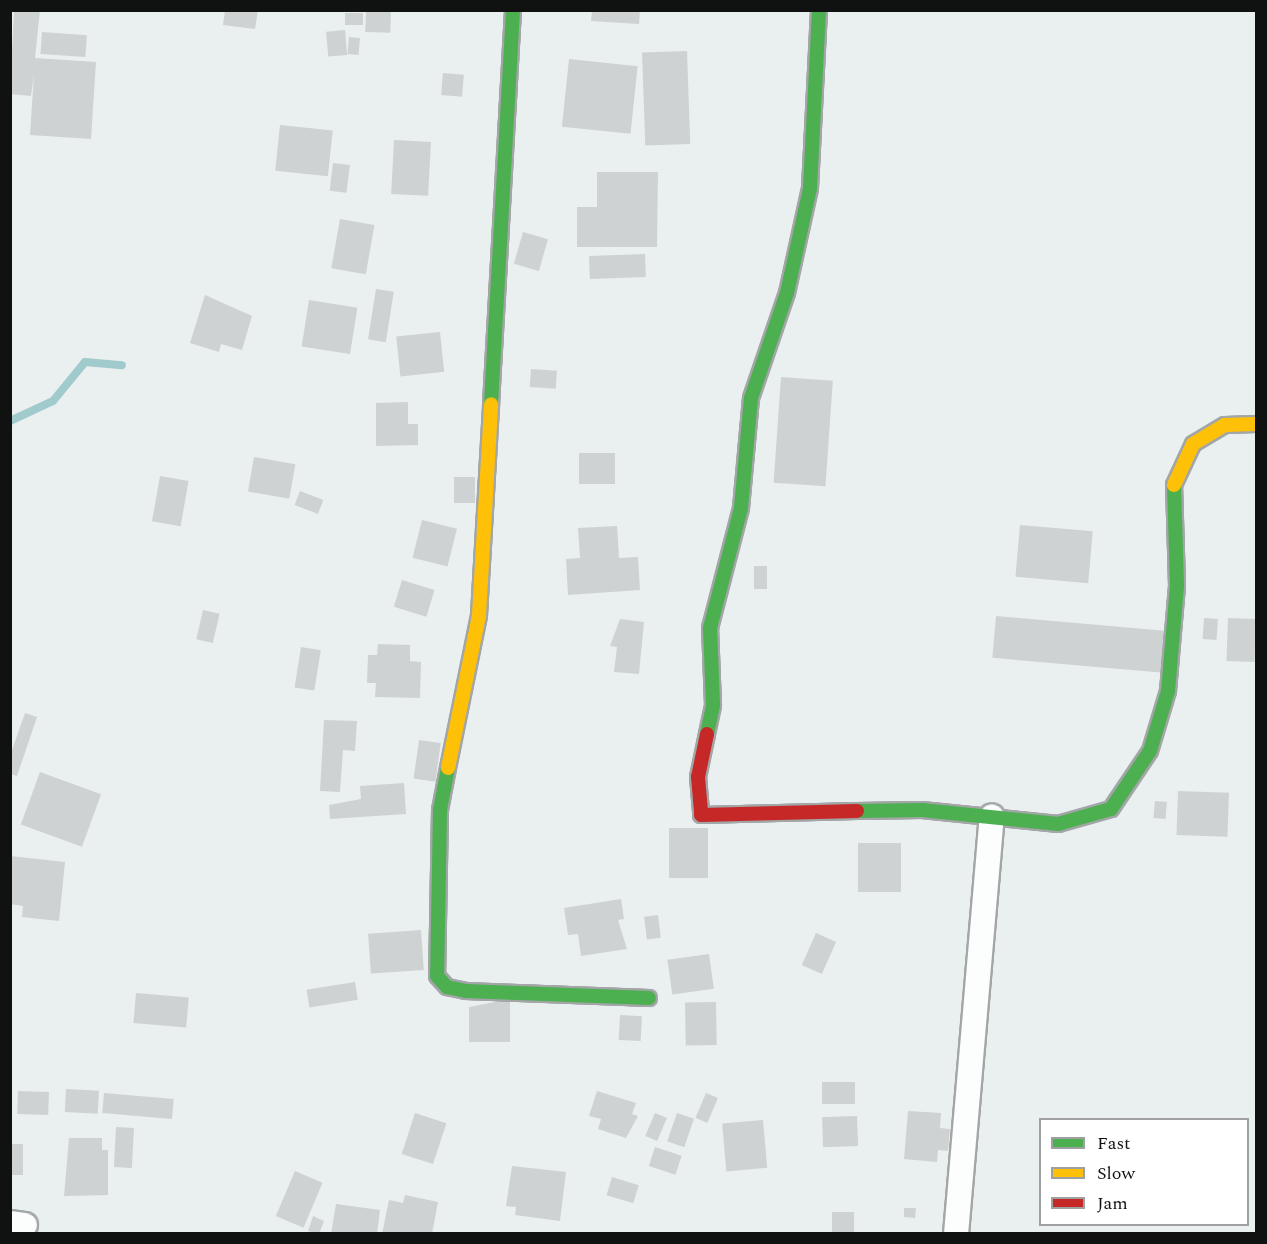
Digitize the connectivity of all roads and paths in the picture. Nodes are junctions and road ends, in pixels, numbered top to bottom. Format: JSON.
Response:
{"nodes":[{"id":1,"x":513,"y":10,"type":"edge"},
{"id":2,"x":819,"y":10,"type":"edge"},
{"id":3,"x":1257,"y":424,"type":"edge"},
{"id":4,"x":992,"y":817,"type":"junction"},
{"id":5,"x":649,"y":998,"type":"dead end"},
{"id":6,"x":956,"y":1233,"type":"edge"}],
"edges":[{"from":1,"to":5,"type":"street"},
{"from":2,"to":4,"type":"street"},
{"from":3,"to":4,"type":"street"},
{"from":4,"to":6,"type":"street"}]}
